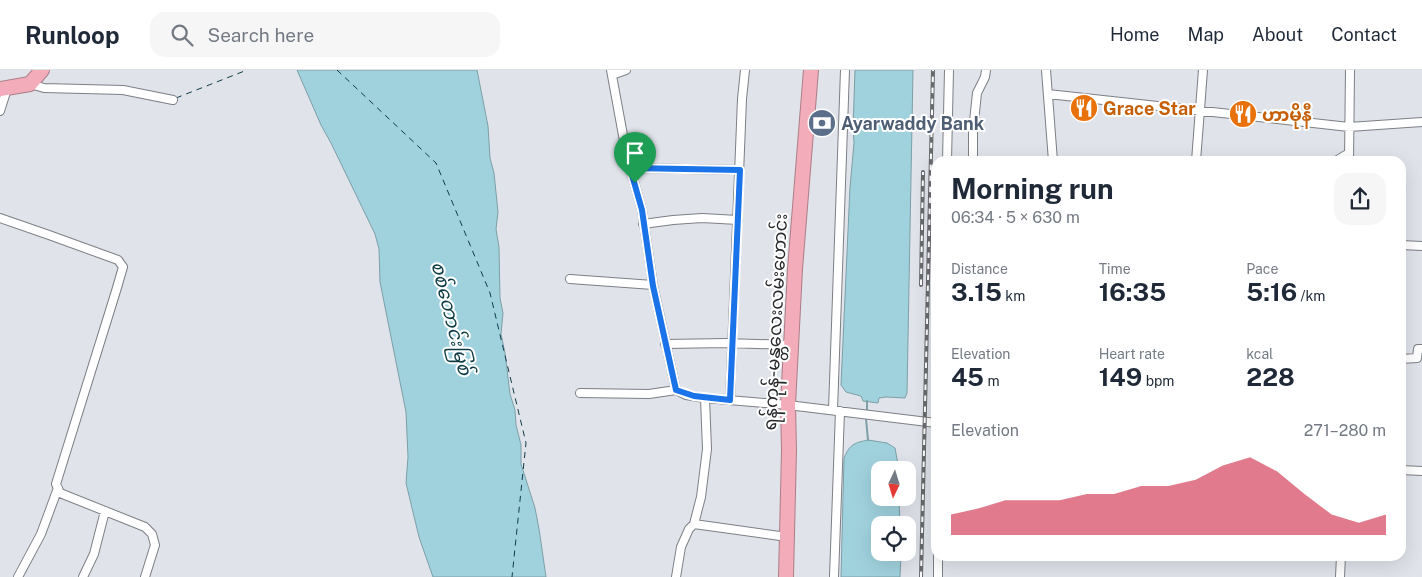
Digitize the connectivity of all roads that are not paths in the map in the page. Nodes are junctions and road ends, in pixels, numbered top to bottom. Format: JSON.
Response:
{"nodes":[{"id":1,"x":42,"y":70,"type":"edge"},
{"id":2,"x":626,"y":70,"type":"edge"},
{"id":3,"x":745,"y":70,"type":"edge"},
{"id":4,"x":811,"y":70,"type":"edge"},
{"id":5,"x":845,"y":70,"type":"edge"},
{"id":6,"x":949,"y":70,"type":"edge"},
{"id":7,"x":986,"y":70,"type":"edge"},
{"id":8,"x":1046,"y":70,"type":"edge"},
{"id":9,"x":1203,"y":70,"type":"edge"},
{"id":10,"x":1350,"y":70,"type":"edge"},
{"id":11,"x":611,"y":72,"type":"edge"},
{"id":12,"x":30,"y":84,"type":"junction"},
{"id":13,"x":4,"y":89,"type":"edge"},
{"id":14,"x":1048,"y":94,"type":"junction"},
{"id":15,"x":173,"y":100,"type":"dead end"},
{"id":16,"x":0,"y":111,"type":"edge"},
{"id":17,"x":1199,"y":111,"type":"junction"},
{"id":18,"x":1422,"y":122,"type":"edge"},
{"id":19,"x":1349,"y":127,"type":"junction"},
{"id":20,"x":947,"y":156,"type":"edge"},
{"id":21,"x":973,"y":156,"type":"edge"},
{"id":22,"x":1053,"y":156,"type":"edge"},
{"id":23,"x":1196,"y":156,"type":"edge"},
{"id":24,"x":1349,"y":156,"type":"edge"},
{"id":25,"x":630,"y":168,"type":"junction"},
{"id":26,"x":740,"y":170,"type":"junction"},
{"id":27,"x":0,"y":218,"type":"edge"},
{"id":28,"x":738,"y":220,"type":"junction"},
{"id":29,"x":644,"y":224,"type":"junction"},
{"id":30,"x":1406,"y":245,"type":"edge"},
{"id":31,"x":1422,"y":246,"type":"edge"},
{"id":32,"x":570,"y":279,"type":"dead end"},
{"id":33,"x":653,"y":286,"type":"junction"},
{"id":34,"x":665,"y":344,"type":"junction"},
{"id":35,"x":732,"y":344,"type":"junction"},
{"id":36,"x":791,"y":346,"type":"junction"},
{"id":37,"x":1422,"y":350,"type":"edge"},
{"id":38,"x":1406,"y":359,"type":"edge"},
{"id":39,"x":676,"y":390,"type":"junction"},
{"id":40,"x":580,"y":393,"type":"dead end"},
{"id":41,"x":705,"y":398,"type":"junction"},
{"id":42,"x":730,"y":400,"type":"junction"},
{"id":43,"x":788,"y":405,"type":"junction"},
{"id":44,"x":837,"y":411,"type":"junction"},
{"id":45,"x":931,"y":422,"type":"edge"},
{"id":46,"x":1406,"y":470,"type":"edge"},
{"id":47,"x":1422,"y":471,"type":"edge"},
{"id":48,"x":58,"y":488,"type":"junction"},
{"id":49,"x":105,"y":511,"type":"junction"},
{"id":50,"x":694,"y":524,"type":"junction"},
{"id":51,"x":787,"y":537,"type":"junction"},
{"id":52,"x":938,"y":561,"type":"edge"},
{"id":53,"x":1341,"y":561,"type":"edge"},
{"id":54,"x":18,"y":577,"type":"edge"},
{"id":55,"x":83,"y":577,"type":"edge"},
{"id":56,"x":145,"y":577,"type":"edge"},
{"id":57,"x":676,"y":577,"type":"edge"},
{"id":58,"x":786,"y":577,"type":"edge"},
{"id":59,"x":834,"y":577,"type":"edge"},
{"id":60,"x":938,"y":577,"type":"edge"},
{"id":61,"x":1340,"y":577,"type":"edge"}],
"edges":[{"from":1,"to":12,"type":"highway"},
{"from":2,"to":11,"type":"street"},
{"from":3,"to":26,"type":"street"},
{"from":4,"to":36,"type":"highway","name":"ရန်ကုန်-မန္တလေးလမ်းဟောင်း"},
{"from":5,"to":44,"type":"street"},
{"from":6,"to":20,"type":"street"},
{"from":7,"to":21,"type":"street"},
{"from":8,"to":14,"type":"street"},
{"from":9,"to":17,"type":"street"},
{"from":10,"to":19,"type":"street"},
{"from":11,"to":25,"type":"street"},
{"from":12,"to":13,"type":"highway"},
{"from":12,"to":15,"type":"street"},
{"from":13,"to":16,"type":"street"},
{"from":14,"to":17,"type":"street"},
{"from":14,"to":22,"type":"street"},
{"from":17,"to":19,"type":"street"},
{"from":17,"to":23,"type":"street"},
{"from":18,"to":19,"type":"street"},
{"from":19,"to":24,"type":"street"},
{"from":25,"to":26,"type":"street"},
{"from":25,"to":29,"type":"street"},
{"from":26,"to":28,"type":"street"},
{"from":27,"to":48,"type":"street"},
{"from":28,"to":29,"type":"street"},
{"from":28,"to":35,"type":"street"},
{"from":29,"to":33,"type":"street"},
{"from":30,"to":31,"type":"street"},
{"from":32,"to":33,"type":"street"},
{"from":33,"to":34,"type":"street"},
{"from":34,"to":35,"type":"street"},
{"from":34,"to":39,"type":"street"},
{"from":35,"to":36,"type":"street"},
{"from":35,"to":42,"type":"street"},
{"from":36,"to":43,"type":"highway","name":"ရန်ကုန်-မန္တလေးလမ်းဟောင်း"},
{"from":37,"to":38,"type":"street"},
{"from":39,"to":40,"type":"street"},
{"from":39,"to":41,"type":"street"},
{"from":41,"to":42,"type":"street"},
{"from":41,"to":50,"type":"street"},
{"from":42,"to":43,"type":"street"},
{"from":43,"to":44,"type":"street"},
{"from":43,"to":51,"type":"highway","name":"ရန်ကုန်-မန္တလေးလမ်းဟောင်း"},
{"from":44,"to":45,"type":"street"},
{"from":44,"to":59,"type":"street"},
{"from":46,"to":47,"type":"street"},
{"from":48,"to":49,"type":"street"},
{"from":48,"to":54,"type":"street"},
{"from":49,"to":55,"type":"street"},
{"from":49,"to":56,"type":"street"},
{"from":50,"to":51,"type":"street"},
{"from":50,"to":57,"type":"street"},
{"from":51,"to":58,"type":"highway","name":"ရန်ကုန်-မန္တလေးလမ်းဟောင်း"},
{"from":52,"to":60,"type":"street"},
{"from":53,"to":61,"type":"street"}]}
